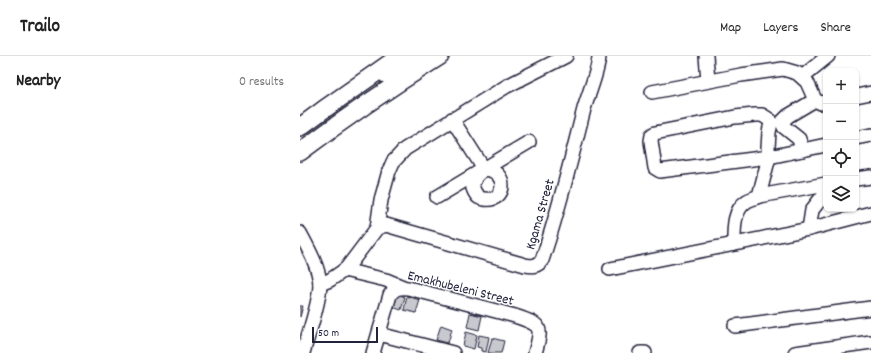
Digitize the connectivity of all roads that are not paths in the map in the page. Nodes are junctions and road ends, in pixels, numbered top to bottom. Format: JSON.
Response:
{"nodes":[{"id":1,"x":400,"y":56,"type":"edge"},
{"id":2,"x":417,"y":56,"type":"edge"},
{"id":3,"x":427,"y":56,"type":"edge"},
{"id":4,"x":440,"y":56,"type":"edge"},
{"id":5,"x":566,"y":56,"type":"edge"},
{"id":6,"x":599,"y":56,"type":"edge"},
{"id":7,"x":706,"y":56,"type":"edge"},
{"id":8,"x":828,"y":56,"type":"edge"},
{"id":9,"x":802,"y":77,"type":"junction"},
{"id":10,"x":708,"y":81,"type":"junction"},
{"id":11,"x":652,"y":92,"type":"dead end"},
{"id":12,"x":871,"y":93,"type":"edge"},
{"id":13,"x":859,"y":95,"type":"edge"},
{"id":14,"x":820,"y":101,"type":"edge"},
{"id":15,"x":452,"y":119,"type":"junction"},
{"id":16,"x":300,"y":127,"type":"edge"},
{"id":17,"x":300,"y":135,"type":"edge"},
{"id":18,"x":871,"y":135,"type":"edge"},
{"id":19,"x":859,"y":137,"type":"edge"},
{"id":20,"x":530,"y":142,"type":"dead end"},
{"id":21,"x":300,"y":145,"type":"edge"},
{"id":22,"x":823,"y":146,"type":"edge"},
{"id":23,"x":802,"y":150,"type":"junction"},
{"id":24,"x":300,"y":152,"type":"edge"},
{"id":25,"x":769,"y":157,"type":"junction"},
{"id":26,"x":484,"y":169,"type":"junction"},
{"id":27,"x":871,"y":177,"type":"edge"},
{"id":28,"x":859,"y":179,"type":"edge"},
{"id":29,"x":823,"y":185,"type":"edge"},
{"id":30,"x":759,"y":196,"type":"junction"},
{"id":31,"x":823,"y":196,"type":"edge"},
{"id":32,"x":437,"y":198,"type":"dead end"},
{"id":33,"x":871,"y":214,"type":"edge"},
{"id":34,"x":377,"y":228,"type":"junction"},
{"id":35,"x":809,"y":229,"type":"junction"},
{"id":36,"x":300,"y":233,"type":"edge"},
{"id":37,"x":734,"y":244,"type":"junction"},
{"id":38,"x":610,"y":269,"type":"dead end"},
{"id":39,"x":344,"y":270,"type":"junction"},
{"id":40,"x":320,"y":284,"type":"junction"},
{"id":41,"x":403,"y":288,"type":"junction"},
{"id":42,"x":871,"y":308,"type":"edge"},
{"id":43,"x":735,"y":326,"type":"dead end"},
{"id":44,"x":379,"y":334,"type":"junction"},
{"id":45,"x":871,"y":342,"type":"edge"},
{"id":46,"x":303,"y":353,"type":"edge"},
{"id":47,"x":373,"y":353,"type":"edge"},
{"id":48,"x":453,"y":353,"type":"edge"},
{"id":49,"x":535,"y":353,"type":"edge"},
{"id":50,"x":640,"y":353,"type":"edge"},
{"id":51,"x":645,"y":353,"type":"edge"},
{"id":52,"x":795,"y":353,"type":"edge"}],
"edges":[{"from":1,"to":16,"type":"main road"},
{"from":2,"to":17,"type":"street"},
{"from":3,"to":21,"type":"street"},
{"from":4,"to":24,"type":"main road"},
{"from":5,"to":15,"type":"street"},
{"from":6,"to":34,"type":"street","name":"Kgama Street"},
{"from":7,"to":10,"type":"street"},
{"from":8,"to":9,"type":"street"},
{"from":9,"to":10,"type":"street"},
{"from":9,"to":14,"type":"street"},
{"from":10,"to":11,"type":"street"},
{"from":12,"to":13,"type":"street"},
{"from":14,"to":23,"type":"street"},
{"from":15,"to":26,"type":"street"},
{"from":15,"to":34,"type":"street"},
{"from":18,"to":19,"type":"street"},
{"from":20,"to":26,"type":"street"},
{"from":22,"to":23,"type":"street"},
{"from":23,"to":25,"type":"street"},
{"from":25,"to":25,"type":"street"},
{"from":25,"to":30,"type":"street"},
{"from":26,"to":32,"type":"street"},
{"from":27,"to":28,"type":"street"},
{"from":29,"to":30,"type":"street"},
{"from":30,"to":37,"type":"street"},
{"from":31,"to":35,"type":"street"},
{"from":33,"to":35,"type":"street"},
{"from":34,"to":39,"type":"street"},
{"from":35,"to":37,"type":"street"},
{"from":36,"to":40,"type":"street"},
{"from":37,"to":38,"type":"street"},
{"from":39,"to":40,"type":"street"},
{"from":39,"to":41,"type":"street"},
{"from":40,"to":46,"type":"street"},
{"from":41,"to":44,"type":"street","name":"Emakhubeleni Street"},
{"from":41,"to":49,"type":"street","name":"Emakhubeleni Street"},
{"from":42,"to":43,"type":"street"},
{"from":44,"to":47,"type":"street","name":"Emakhubeleni Street"},
{"from":44,"to":48,"type":"street"},
{"from":45,"to":52,"type":"street"},
{"from":50,"to":51,"type":"street"}]}
